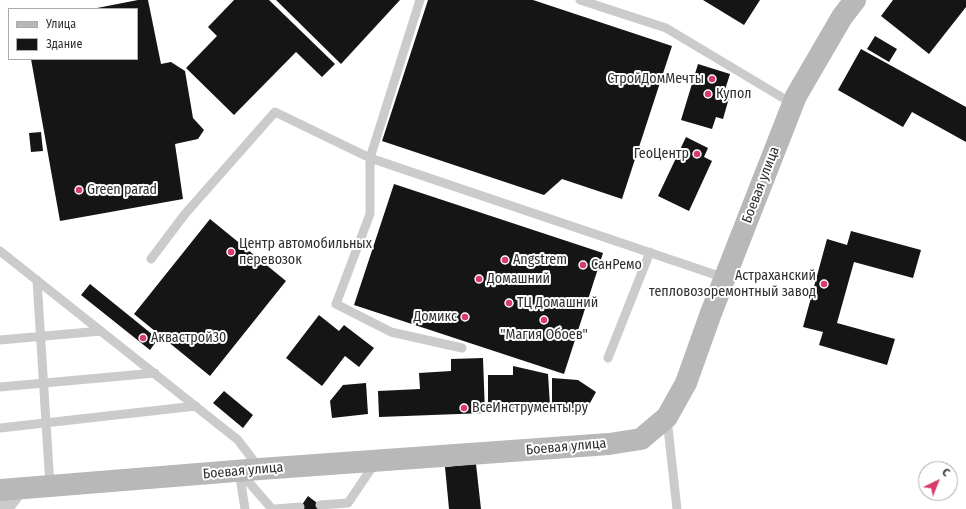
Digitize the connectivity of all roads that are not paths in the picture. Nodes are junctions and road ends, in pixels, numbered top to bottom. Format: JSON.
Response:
{"nodes":[{"id":1,"x":420,"y":0,"type":"edge"},
{"id":2,"x":580,"y":0,"type":"edge"},
{"id":3,"x":854,"y":0,"type":"edge"},
{"id":4,"x":793,"y":104,"type":"junction"},
{"id":5,"x":370,"y":158,"type":"junction"},
{"id":6,"x":0,"y":251,"type":"edge"},
{"id":7,"x":650,"y":252,"type":"junction"},
{"id":8,"x":150,"y":259,"type":"dead end"},
{"id":9,"x":725,"y":278,"type":"junction"},
{"id":10,"x":37,"y":280,"type":"junction"},
{"id":11,"x":101,"y":331,"type":"junction"},
{"id":12,"x":40,"y":336,"type":"junction"},
{"id":13,"x":0,"y":340,"type":"edge"},
{"id":14,"x":462,"y":348,"type":"dead end"},
{"id":15,"x":608,"y":358,"type":"dead end"},
{"id":16,"x":155,"y":373,"type":"junction"},
{"id":17,"x":43,"y":383,"type":"junction"},
{"id":18,"x":0,"y":387,"type":"edge"},
{"id":19,"x":196,"y":406,"type":"junction"},
{"id":20,"x":667,"y":417,"type":"junction"},
{"id":21,"x":46,"y":423,"type":"junction"},
{"id":22,"x":0,"y":428,"type":"edge"},
{"id":23,"x":376,"y":461,"type":"junction"},
{"id":24,"x":250,"y":470,"type":"junction"},
{"id":25,"x":50,"y":487,"type":"junction"},
{"id":26,"x":10,"y":490,"type":"edge"},
{"id":27,"x":320,"y":505,"type":"dead end"},
{"id":28,"x":300,"y":507,"type":"dead end"},
{"id":29,"x":4,"y":509,"type":"edge"},
{"id":30,"x":245,"y":509,"type":"edge"},
{"id":31,"x":272,"y":509,"type":"edge"},
{"id":32,"x":275,"y":509,"type":"edge"},
{"id":33,"x":677,"y":509,"type":"edge"}],
"edges":[{"from":1,"to":5,"type":"lane"},
{"from":2,"to":4,"type":"lane"},
{"from":3,"to":4,"type":"main road","name":"Боевая улица"},
{"from":4,"to":9,"type":"main road","name":"Боевая улица"},
{"from":5,"to":7,"type":"lane"},
{"from":5,"to":8,"type":"lane"},
{"from":5,"to":14,"type":"lane"},
{"from":6,"to":10,"type":"lane"},
{"from":7,"to":9,"type":"lane"},
{"from":7,"to":15,"type":"lane"},
{"from":9,"to":20,"type":"main road","name":"Боевая улица"},
{"from":10,"to":11,"type":"lane"},
{"from":10,"to":12,"type":"lane"},
{"from":11,"to":12,"type":"lane"},
{"from":11,"to":16,"type":"lane"},
{"from":12,"to":13,"type":"lane"},
{"from":12,"to":17,"type":"lane"},
{"from":16,"to":17,"type":"lane"},
{"from":16,"to":19,"type":"lane"},
{"from":17,"to":18,"type":"lane"},
{"from":17,"to":21,"type":"lane"},
{"from":19,"to":21,"type":"lane"},
{"from":19,"to":24,"type":"lane"},
{"from":20,"to":23,"type":"main road","name":"Боевая улица"},
{"from":20,"to":33,"type":"lane"},
{"from":21,"to":22,"type":"lane"},
{"from":21,"to":25,"type":"lane"},
{"from":23,"to":24,"type":"main road","name":"Боевая улица"},
{"from":23,"to":27,"type":"lane"},
{"from":24,"to":25,"type":"main road","name":"Боевая улица"},
{"from":24,"to":30,"type":"lane"},
{"from":24,"to":31,"type":"lane"},
{"from":25,"to":26,"type":"main road","name":"Боевая улица"},
{"from":26,"to":29,"type":"street"},
{"from":28,"to":32,"type":"lane"}]}
